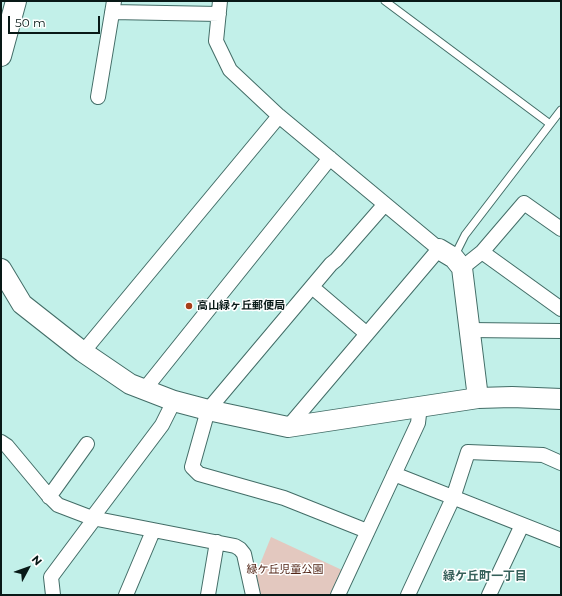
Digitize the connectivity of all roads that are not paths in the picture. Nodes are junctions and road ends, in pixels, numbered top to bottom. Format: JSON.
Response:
{"nodes":[{"id":1,"x":16,"y":1,"type":"edge"},
{"id":2,"x":385,"y":1,"type":"edge"},
{"id":3,"x":113,"y":6,"type":"edge"},
{"id":4,"x":220,"y":8,"type":"edge"},
{"id":5,"x":1,"y":56,"type":"edge"},
{"id":6,"x":98,"y":97,"type":"dead end"},
{"id":7,"x":561,"y":110,"type":"edge"},
{"id":8,"x":279,"y":116,"type":"junction"},
{"id":9,"x":550,"y":124,"type":"junction"},
{"id":10,"x":330,"y":158,"type":"junction"},
{"id":11,"x":385,"y":204,"type":"junction"},
{"id":12,"x":561,"y":230,"type":"edge"},
{"id":13,"x":482,"y":252,"type":"junction"},
{"id":14,"x":452,"y":258,"type":"junction"},
{"id":15,"x":1,"y":269,"type":"edge"},
{"id":16,"x":312,"y":287,"type":"junction"},
{"id":17,"x":561,"y":309,"type":"edge"},
{"id":18,"x":470,"y":330,"type":"junction"},
{"id":19,"x":561,"y":331,"type":"edge"},
{"id":20,"x":367,"y":334,"type":"junction"},
{"id":21,"x":83,"y":352,"type":"junction"},
{"id":22,"x":144,"y":390,"type":"junction"},
{"id":23,"x":478,"y":398,"type":"junction"},
{"id":24,"x":561,"y":399,"type":"edge"},
{"id":25,"x":174,"y":401,"type":"junction"},
{"id":26,"x":420,"y":406,"type":"junction"},
{"id":27,"x":208,"y":410,"type":"junction"},
{"id":28,"x":288,"y":427,"type":"junction"},
{"id":29,"x":1,"y":442,"type":"edge"},
{"id":30,"x":87,"y":444,"type":"dead end"},
{"id":31,"x":561,"y":463,"type":"edge"},
{"id":32,"x":394,"y":474,"type":"junction"},
{"id":33,"x":49,"y":496,"type":"junction"},
{"id":34,"x":453,"y":498,"type":"junction"},
{"id":35,"x":94,"y":518,"type":"junction"},
{"id":36,"x":522,"y":525,"type":"junction"},
{"id":37,"x":153,"y":531,"type":"junction"},
{"id":38,"x":367,"y":531,"type":"junction"},
{"id":39,"x":561,"y":540,"type":"edge"},
{"id":40,"x":217,"y":542,"type":"junction"},
{"id":41,"x":53,"y":595,"type":"edge"},
{"id":42,"x":126,"y":595,"type":"edge"},
{"id":43,"x":208,"y":595,"type":"edge"},
{"id":44,"x":253,"y":595,"type":"edge"},
{"id":45,"x":338,"y":595,"type":"edge"},
{"id":46,"x":408,"y":595,"type":"edge"},
{"id":47,"x":491,"y":595,"type":"edge"}],
"edges":[{"from":1,"to":5,"type":"street"},
{"from":2,"to":9,"type":"lane"},
{"from":3,"to":4,"type":"street"},
{"from":3,"to":6,"type":"street"},
{"from":4,"to":8,"type":"street"},
{"from":7,"to":9,"type":"lane"},
{"from":8,"to":10,"type":"street"},
{"from":8,"to":21,"type":"street"},
{"from":9,"to":14,"type":"lane"},
{"from":10,"to":11,"type":"street"},
{"from":10,"to":22,"type":"street"},
{"from":11,"to":14,"type":"street"},
{"from":11,"to":16,"type":"street"},
{"from":12,"to":13,"type":"street"},
{"from":13,"to":14,"type":"street"},
{"from":13,"to":17,"type":"street"},
{"from":14,"to":18,"type":"street"},
{"from":14,"to":20,"type":"street"},
{"from":15,"to":21,"type":"street"},
{"from":16,"to":20,"type":"street"},
{"from":16,"to":27,"type":"street"},
{"from":18,"to":19,"type":"street"},
{"from":18,"to":23,"type":"street"},
{"from":20,"to":28,"type":"street"},
{"from":21,"to":22,"type":"street"},
{"from":22,"to":25,"type":"street"},
{"from":23,"to":24,"type":"street"},
{"from":23,"to":26,"type":"street"},
{"from":25,"to":27,"type":"street"},
{"from":25,"to":35,"type":"street"},
{"from":26,"to":28,"type":"street"},
{"from":26,"to":32,"type":"street"},
{"from":27,"to":28,"type":"street"},
{"from":27,"to":38,"type":"street"},
{"from":29,"to":33,"type":"street"},
{"from":30,"to":33,"type":"street"},
{"from":31,"to":34,"type":"street"},
{"from":32,"to":34,"type":"street"},
{"from":32,"to":38,"type":"street"},
{"from":33,"to":35,"type":"street"},
{"from":34,"to":36,"type":"street"},
{"from":34,"to":46,"type":"street"},
{"from":35,"to":37,"type":"street"},
{"from":35,"to":41,"type":"street"},
{"from":36,"to":39,"type":"street"},
{"from":36,"to":47,"type":"street"},
{"from":37,"to":40,"type":"street"},
{"from":37,"to":42,"type":"street"},
{"from":38,"to":45,"type":"street"},
{"from":40,"to":43,"type":"street"},
{"from":40,"to":44,"type":"street"}]}
